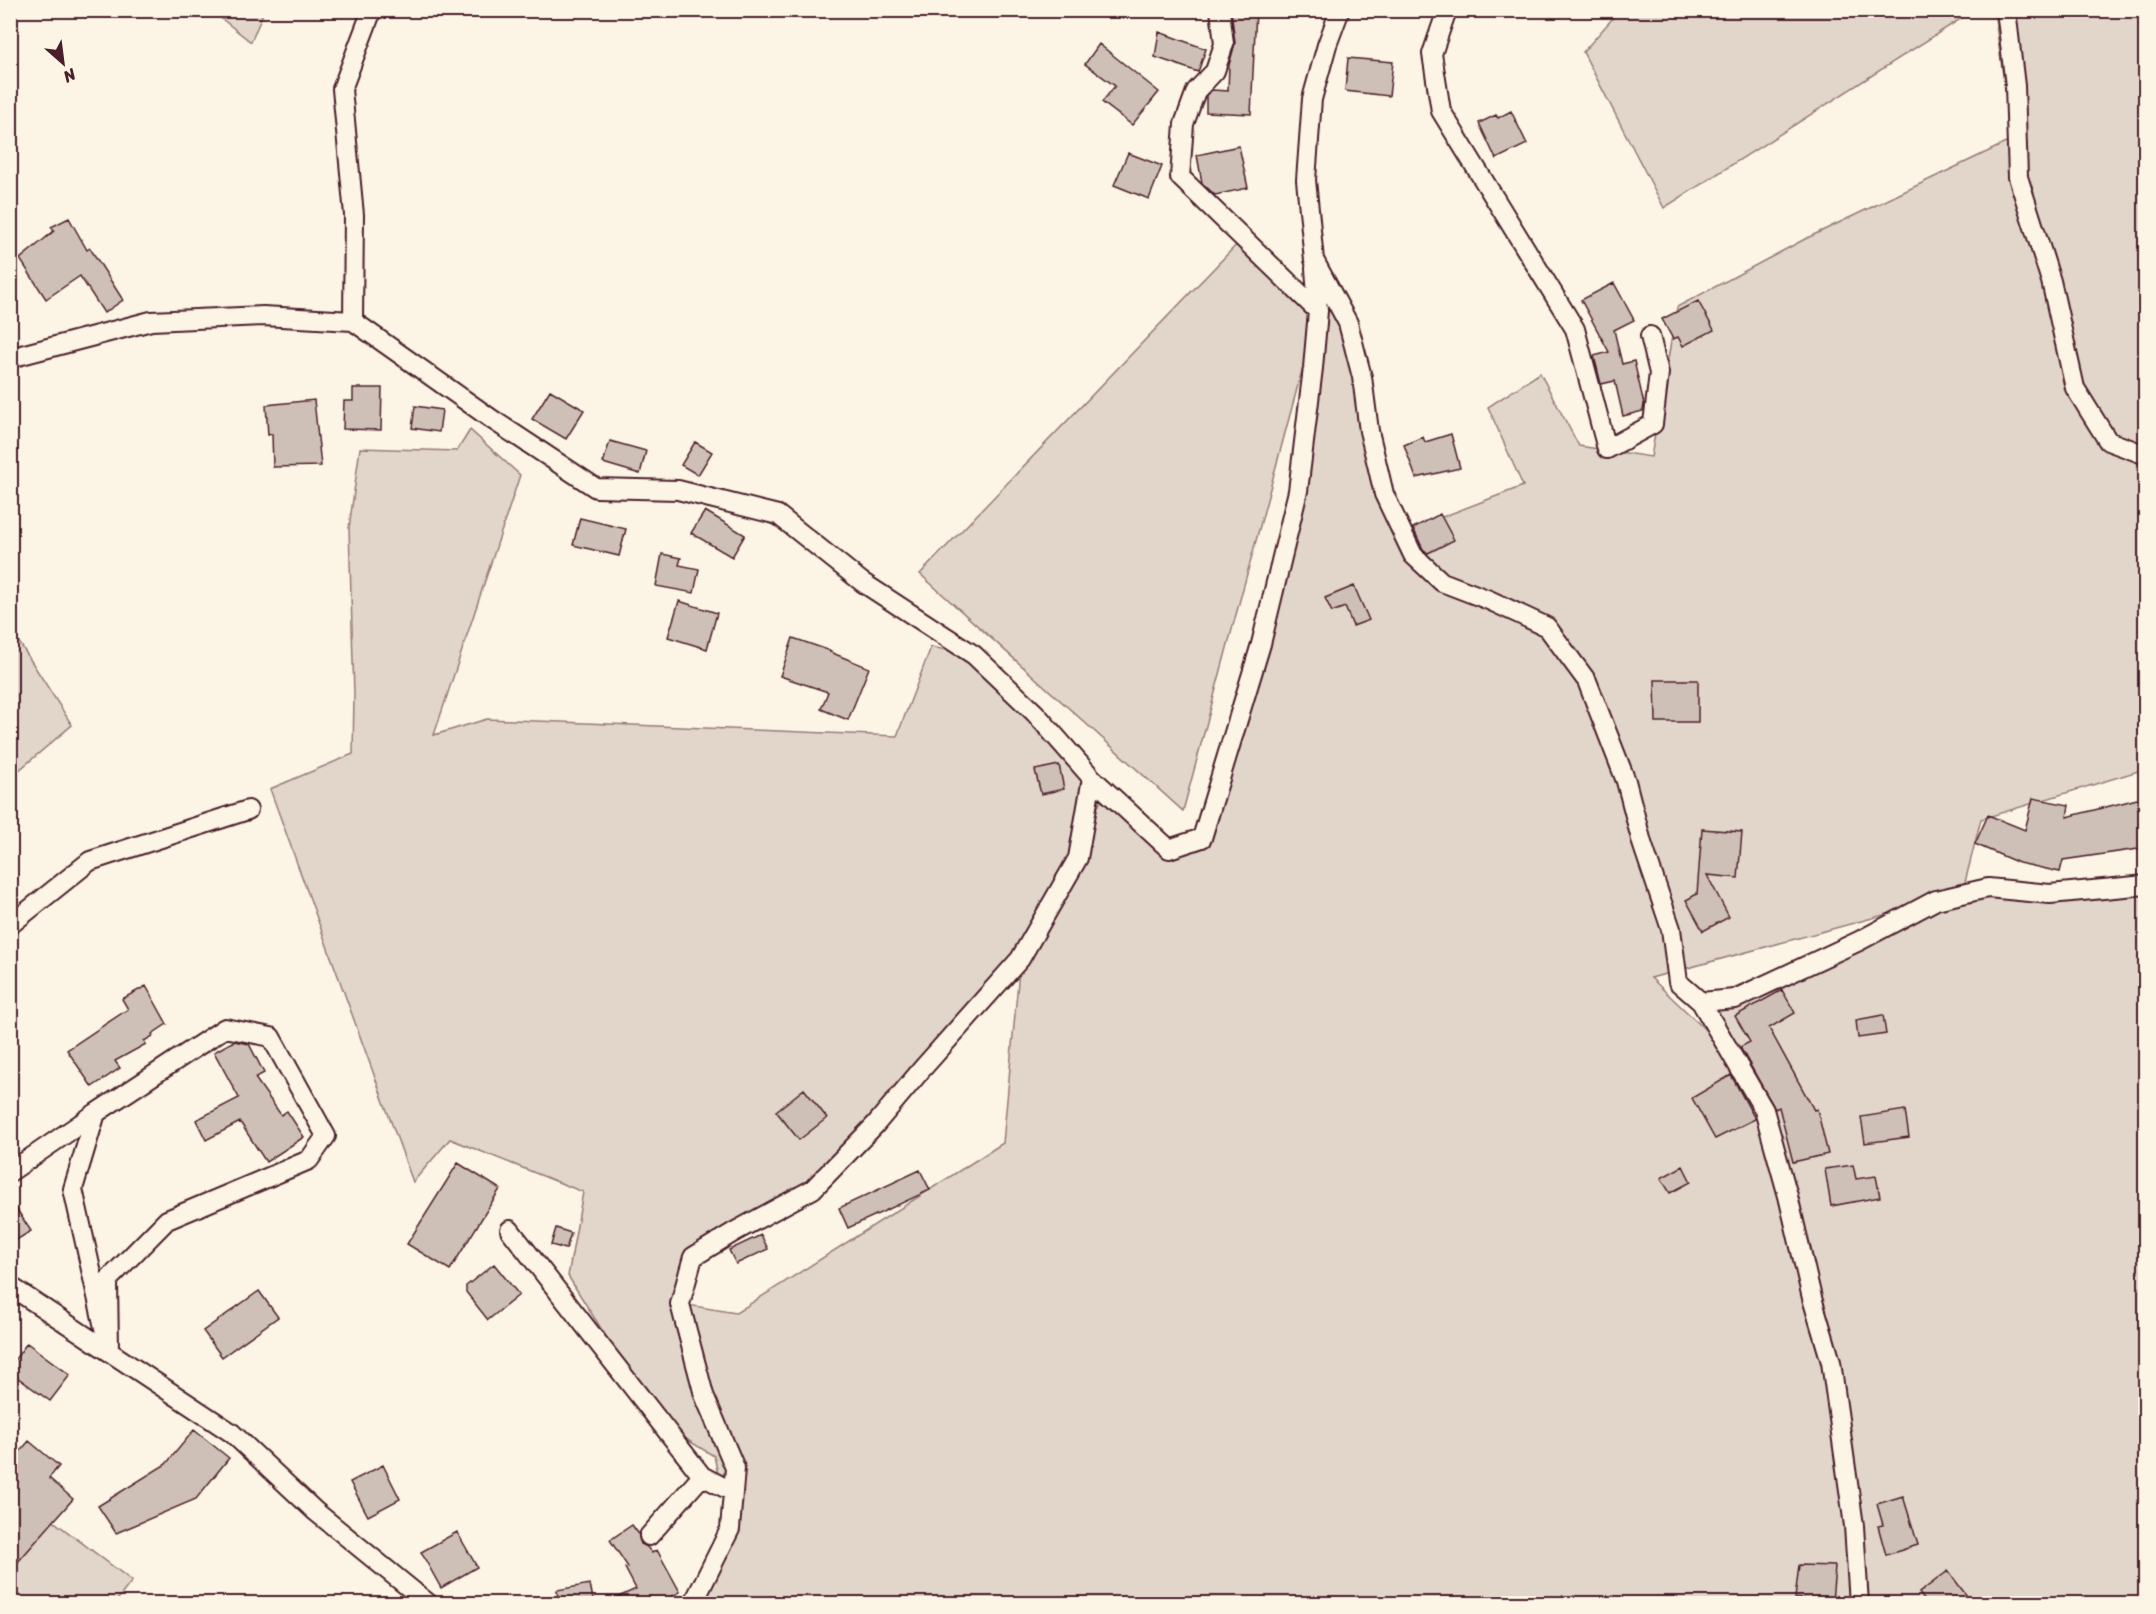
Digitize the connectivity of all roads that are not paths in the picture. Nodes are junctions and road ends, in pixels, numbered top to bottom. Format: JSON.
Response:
{"nodes":[{"id":1,"x":372,"y":10,"type":"edge"},
{"id":2,"x":1220,"y":10,"type":"edge"},
{"id":3,"x":1340,"y":10,"type":"edge"},
{"id":4,"x":1447,"y":10,"type":"edge"},
{"id":5,"x":2006,"y":10,"type":"edge"},
{"id":6,"x":1314,"y":260,"type":"junction"},
{"id":7,"x":1318,"y":311,"type":"junction"},
{"id":8,"x":353,"y":321,"type":"junction"},
{"id":9,"x":1650,"y":336,"type":"dead end"},
{"id":10,"x":10,"y":358,"type":"edge"},
{"id":11,"x":2145,"y":455,"type":"edge"},
{"id":12,"x":1092,"y":778,"type":"junction"},
{"id":13,"x":248,"y":810,"type":"dead end"},
{"id":14,"x":2145,"y":885,"type":"edge"},
{"id":15,"x":10,"y":925,"type":"edge"},
{"id":16,"x":1701,"y":1002,"type":"junction"},
{"id":17,"x":96,"y":1113,"type":"junction"},
{"id":18,"x":10,"y":1172,"type":"edge"},
{"id":19,"x":510,"y":1230,"type":"dead end"},
{"id":20,"x":10,"y":1286,"type":"edge"},
{"id":21,"x":109,"y":1350,"type":"junction"},
{"id":22,"x":702,"y":1476,"type":"junction"},
{"id":23,"x":733,"y":1492,"type":"junction"},
{"id":24,"x":650,"y":1536,"type":"dead end"},
{"id":25,"x":429,"y":1604,"type":"edge"},
{"id":26,"x":693,"y":1604,"type":"edge"},
{"id":27,"x":1859,"y":1604,"type":"edge"}],
"edges":[{"from":1,"to":8,"type":"street"},
{"from":2,"to":7,"type":"street"},
{"from":3,"to":6,"type":"street"},
{"from":4,"to":9,"type":"street"},
{"from":5,"to":11,"type":"street"},
{"from":6,"to":7,"type":"street"},
{"from":6,"to":16,"type":"street"},
{"from":7,"to":12,"type":"street"},
{"from":8,"to":10,"type":"street"},
{"from":8,"to":12,"type":"street"},
{"from":12,"to":23,"type":"street"},
{"from":13,"to":15,"type":"street"},
{"from":14,"to":16,"type":"street"},
{"from":16,"to":27,"type":"street"},
{"from":17,"to":18,"type":"street"},
{"from":17,"to":21,"type":"street"},
{"from":17,"to":21,"type":"street"},
{"from":19,"to":22,"type":"street"},
{"from":20,"to":21,"type":"street"},
{"from":21,"to":25,"type":"street"},
{"from":22,"to":23,"type":"street"},
{"from":22,"to":24,"type":"street"},
{"from":23,"to":26,"type":"street"}]}
